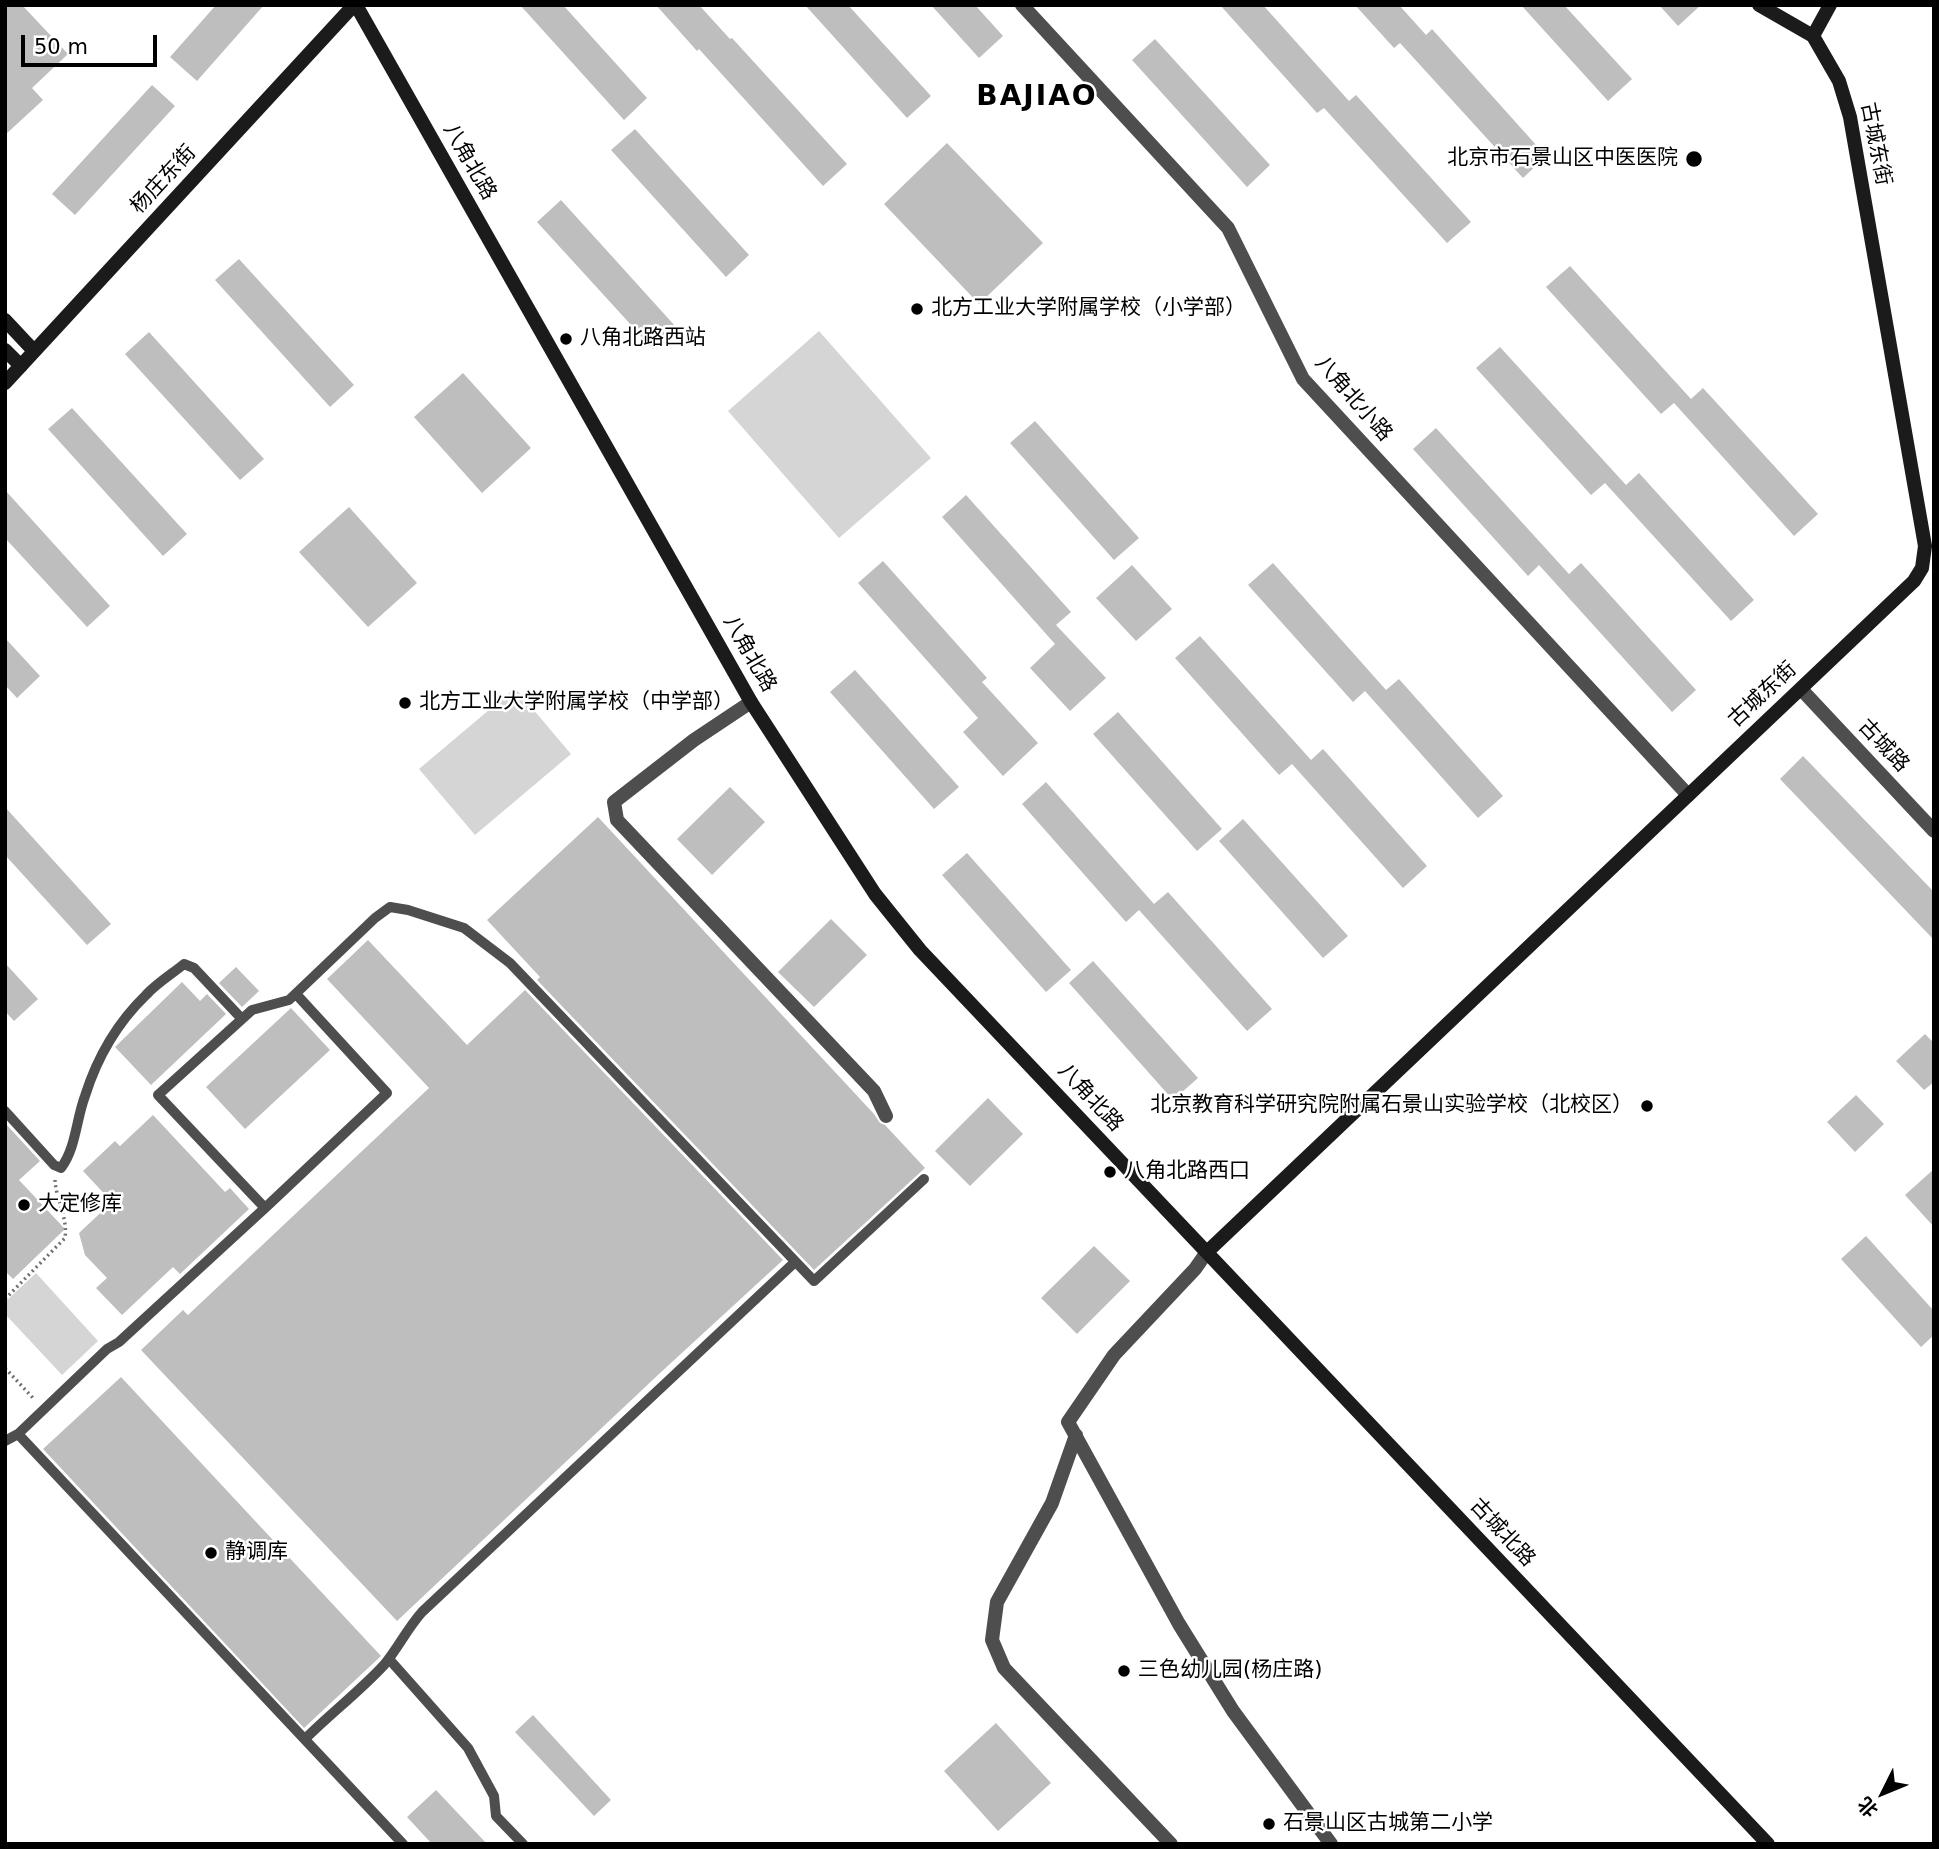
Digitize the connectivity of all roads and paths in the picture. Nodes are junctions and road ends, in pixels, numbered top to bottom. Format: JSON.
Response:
{"nodes":[{"id":1,"x":355,"y":5,"type":"edge"},
{"id":2,"x":1022,"y":5,"type":"edge"},
{"id":3,"x":1759,"y":5,"type":"edge"},
{"id":4,"x":1830,"y":5,"type":"edge"},
{"id":5,"x":1813,"y":36,"type":"junction"},
{"id":6,"x":5,"y":320,"type":"edge"},
{"id":7,"x":5,"y":350,"type":"edge"},
{"id":8,"x":34,"y":352,"type":"junction"},
{"id":9,"x":21,"y":366,"type":"junction"},
{"id":10,"x":5,"y":383,"type":"edge"},
{"id":11,"x":1930,"y":542,"type":"edge"},
{"id":12,"x":1801,"y":689,"type":"junction"},
{"id":13,"x":751,"y":702,"type":"junction"},
{"id":14,"x":1688,"y":795,"type":"junction"},
{"id":15,"x":1934,"y":831,"type":"edge"},
{"id":16,"x":296,"y":994,"type":"junction"},
{"id":17,"x":242,"y":1019,"type":"junction"},
{"id":18,"x":5,"y":1111,"type":"edge"},
{"id":19,"x":886,"y":1116,"type":"dead end"},
{"id":20,"x":54,"y":1165,"type":"junction"},
{"id":21,"x":924,"y":1179,"type":"dead end"},
{"id":22,"x":265,"y":1208,"type":"junction"},
{"id":23,"x":1207,"y":1252,"type":"junction"},
{"id":24,"x":795,"y":1262,"type":"junction"},
{"id":25,"x":5,"y":1299,"type":"edge"},
{"id":26,"x":5,"y":1368,"type":"edge"},
{"id":27,"x":42,"y":1408,"type":"junction"},
{"id":28,"x":18,"y":1434,"type":"junction"},
{"id":29,"x":1076,"y":1435,"type":"junction"},
{"id":30,"x":5,"y":1441,"type":"edge"},
{"id":31,"x":389,"y":1659,"type":"junction"},
{"id":32,"x":304,"y":1739,"type":"junction"},
{"id":33,"x":403,"y":1844,"type":"edge"},
{"id":34,"x":523,"y":1844,"type":"edge"},
{"id":35,"x":1171,"y":1844,"type":"edge"},
{"id":36,"x":1332,"y":1844,"type":"edge"},
{"id":37,"x":1768,"y":1844,"type":"edge"}],
"edges":[{"from":1,"to":8,"type":"street","name":"杨庄东街"},
{"from":1,"to":13,"type":"street","name":"八角北路"},
{"from":2,"to":14,"type":"street","name":"八角北小路"},
{"from":3,"to":5,"type":"street"},
{"from":4,"to":5,"type":"street"},
{"from":5,"to":11,"type":"street","name":"古城东街"},
{"from":6,"to":8,"type":"street"},
{"from":7,"to":9,"type":"street"},
{"from":8,"to":9,"type":"street","name":"杨庄东街"},
{"from":9,"to":10,"type":"street","name":"杨庄东街"},
{"from":11,"to":12,"type":"street","name":"古城东街"},
{"from":12,"to":14,"type":"street","name":"古城东街"},
{"from":12,"to":15,"type":"street","name":"古城路"},
{"from":13,"to":19,"type":"street"},
{"from":13,"to":23,"type":"street","name":"八角北路"},
{"from":14,"to":23,"type":"street","name":"古城东街"},
{"from":16,"to":17,"type":"lane"},
{"from":16,"to":22,"type":"lane"},
{"from":16,"to":24,"type":"lane"},
{"from":17,"to":20,"type":"lane"},
{"from":17,"to":22,"type":"lane"},
{"from":18,"to":20,"type":"lane"},
{"from":20,"to":25,"type":"path"},
{"from":21,"to":24,"type":"lane"},
{"from":22,"to":27,"type":"lane"},
{"from":23,"to":29,"type":"street"},
{"from":23,"to":37,"type":"street","name":"古城北路"},
{"from":24,"to":31,"type":"lane"},
{"from":26,"to":27,"type":"path"},
{"from":27,"to":28,"type":"lane"},
{"from":28,"to":30,"type":"lane"},
{"from":28,"to":32,"type":"lane"},
{"from":29,"to":35,"type":"street"},
{"from":29,"to":36,"type":"street"},
{"from":31,"to":32,"type":"lane"},
{"from":31,"to":34,"type":"lane"},
{"from":32,"to":33,"type":"lane"}]}
